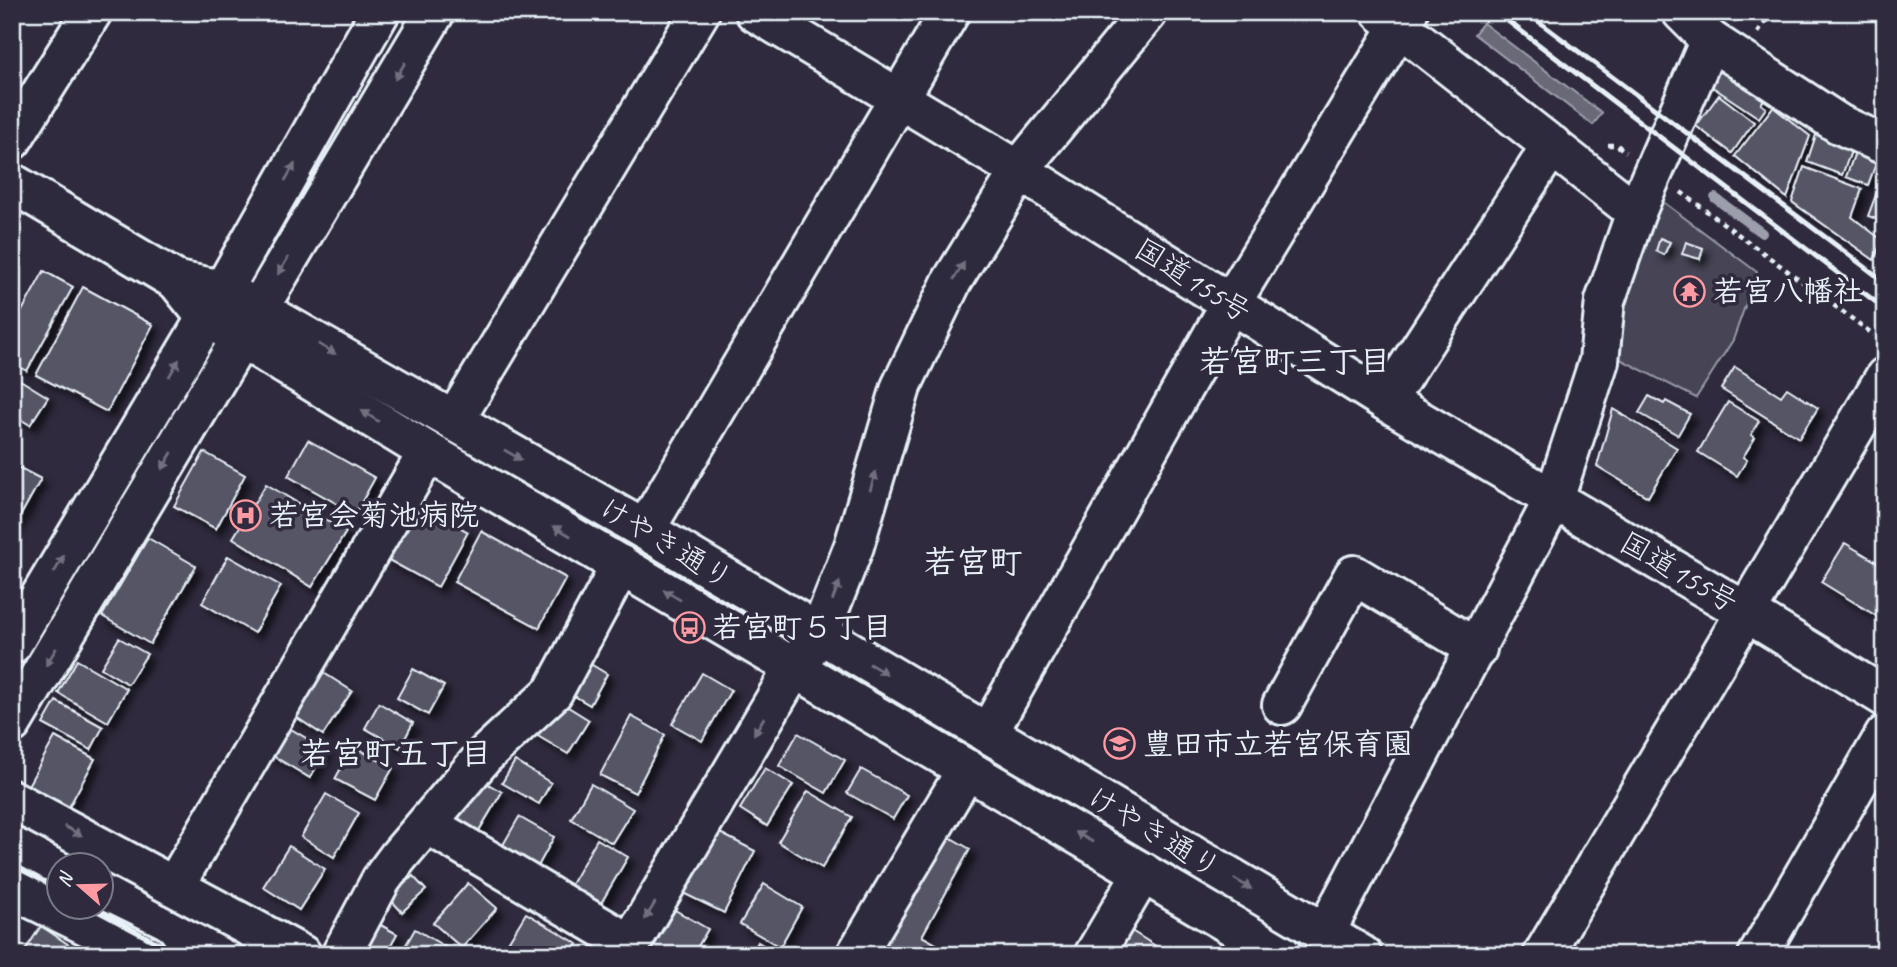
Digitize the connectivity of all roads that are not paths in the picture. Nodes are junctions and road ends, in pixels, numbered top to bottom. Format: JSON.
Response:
{"nodes":[{"id":1,"x":92,"y":12,"type":"edge"},
{"id":2,"x":380,"y":12,"type":"edge"},
{"id":3,"x":435,"y":12,"type":"edge"},
{"id":4,"x":700,"y":12,"type":"edge"},
{"id":5,"x":755,"y":12,"type":"edge"},
{"id":6,"x":950,"y":12,"type":"edge"},
{"id":7,"x":1148,"y":12,"type":"edge"},
{"id":8,"x":1682,"y":12,"type":"edge"},
{"id":9,"x":1397,"y":17,"type":"edge"},
{"id":10,"x":1710,"y":40,"type":"junction"},
{"id":11,"x":902,"y":99,"type":"junction"},
{"id":12,"x":12,"y":140,"type":"edge"},
{"id":13,"x":1552,"y":145,"type":"junction"},
{"id":14,"x":1885,"y":145,"type":"edge"},
{"id":15,"x":1020,"y":171,"type":"junction"},
{"id":16,"x":12,"y":183,"type":"edge"},
{"id":17,"x":1636,"y":212,"type":"junction"},
{"id":18,"x":214,"y":303,"type":"junction"},
{"id":19,"x":1231,"y":303,"type":"junction"},
{"id":20,"x":250,"y":322,"type":"junction"},
{"id":21,"x":1885,"y":377,"type":"edge"},
{"id":22,"x":1385,"y":401,"type":"junction"},
{"id":23,"x":454,"y":421,"type":"junction"},
{"id":24,"x":428,"y":452,"type":"junction"},
{"id":25,"x":1554,"y":499,"type":"junction"},
{"id":26,"x":645,"y":530,"type":"junction"},
{"id":27,"x":621,"y":565,"type":"junction"},
{"id":28,"x":1746,"y":612,"type":"junction"},
{"id":29,"x":819,"y":635,"type":"junction"},
{"id":30,"x":12,"y":644,"type":"edge"},
{"id":31,"x":1477,"y":649,"type":"junction"},
{"id":32,"x":794,"y":668,"type":"junction"},
{"id":33,"x":1885,"y":697,"type":"edge"},
{"id":34,"x":1282,"y":705,"type":"dead end"},
{"id":35,"x":12,"y":723,"type":"edge"},
{"id":36,"x":988,"y":733,"type":"junction"},
{"id":37,"x":1885,"y":735,"type":"edge"},
{"id":38,"x":967,"y":769,"type":"junction"},
{"id":39,"x":12,"y":800,"type":"edge"},
{"id":40,"x":427,"y":824,"type":"junction"},
{"id":41,"x":1143,"y":872,"type":"junction"},
{"id":42,"x":176,"y":885,"type":"junction"},
{"id":43,"x":12,"y":889,"type":"edge"},
{"id":44,"x":1325,"y":933,"type":"junction"},
{"id":45,"x":627,"y":950,"type":"edge"},
{"id":46,"x":143,"y":954,"type":"edge"},
{"id":47,"x":302,"y":955,"type":"edge"},
{"id":48,"x":341,"y":955,"type":"edge"},
{"id":49,"x":856,"y":955,"type":"edge"},
{"id":50,"x":1094,"y":955,"type":"edge"},
{"id":51,"x":1282,"y":955,"type":"edge"},
{"id":52,"x":1362,"y":955,"type":"edge"},
{"id":53,"x":1543,"y":955,"type":"edge"},
{"id":54,"x":1758,"y":955,"type":"edge"}],
"edges":[{"from":1,"to":12,"type":"main road"},
{"from":18,"to":2,"type":"main road","one_way":true},
{"from":3,"to":20,"type":"main road","one_way":true},
{"from":4,"to":23,"type":"main road"},
{"from":5,"to":11,"type":"main road","name":"国道155号"},
{"from":6,"to":11,"type":"main road"},
{"from":7,"to":15,"type":"main road"},
{"from":8,"to":10,"type":"main road"},
{"from":9,"to":13,"type":"main road"},
{"from":9,"to":19,"type":"main road"},
{"from":10,"to":14,"type":"main road"},
{"from":10,"to":17,"type":"main road"},
{"from":11,"to":15,"type":"main road","name":"国道155号"},
{"from":11,"to":26,"type":"main road"},
{"from":13,"to":17,"type":"main road"},
{"from":13,"to":22,"type":"main road"},
{"from":15,"to":19,"type":"main road","name":"国道155号"},
{"from":29,"to":15,"type":"main road","one_way":true},
{"from":16,"to":18,"type":"main road"},
{"from":17,"to":25,"type":"main road"},
{"from":18,"to":20,"type":"main road"},
{"from":30,"to":18,"type":"main road","one_way":true},
{"from":19,"to":22,"type":"main road","name":"国道155号"},
{"from":19,"to":36,"type":"main road"},
{"from":20,"to":23,"type":"main road","name":"けやき通り","one_way":true},
{"from":24,"to":20,"type":"main road","one_way":true},
{"from":20,"to":35,"type":"main road","one_way":true},
{"from":21,"to":28,"type":"main road"},
{"from":22,"to":25,"type":"main road","name":"国道155号"},
{"from":23,"to":26,"type":"main road","name":"けやき通り","one_way":true},
{"from":27,"to":24,"type":"main road","one_way":true},
{"from":24,"to":42,"type":"main road"},
{"from":25,"to":28,"type":"main road","name":"国道155号"},
{"from":25,"to":31,"type":"main road"},
{"from":26,"to":29,"type":"main road","name":"けやき通り"},
{"from":32,"to":27,"type":"main road","one_way":true},
{"from":27,"to":40,"type":"main road"},
{"from":28,"to":33,"type":"main road","name":"国道155号"},
{"from":28,"to":53,"type":"main road"},
{"from":29,"to":32,"type":"main road"},
{"from":29,"to":36,"type":"main road","name":"けやき通り","one_way":true},
{"from":31,"to":34,"type":"main road"},
{"from":31,"to":44,"type":"main road"},
{"from":32,"to":38,"type":"main road"},
{"from":32,"to":45,"type":"main road","one_way":true},
{"from":36,"to":44,"type":"main road","name":"けやき通り","one_way":true},
{"from":37,"to":54,"type":"main road"},
{"from":41,"to":38,"type":"main road","one_way":true},
{"from":38,"to":49,"type":"main road"},
{"from":39,"to":42,"type":"main road","one_way":true},
{"from":40,"to":45,"type":"main road"},
{"from":40,"to":48,"type":"main road"},
{"from":41,"to":50,"type":"main road"},
{"from":41,"to":51,"type":"main road"},
{"from":42,"to":47,"type":"main road"},
{"from":43,"to":46,"type":"main road"},
{"from":44,"to":52,"type":"main road","name":"けやき通り"}]}
